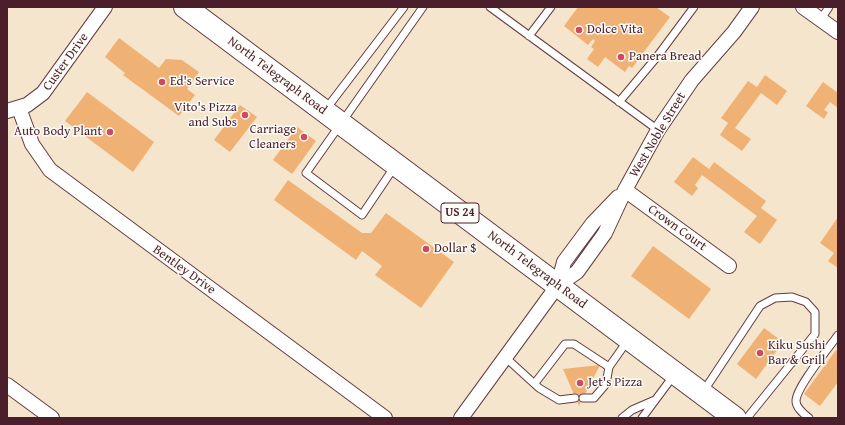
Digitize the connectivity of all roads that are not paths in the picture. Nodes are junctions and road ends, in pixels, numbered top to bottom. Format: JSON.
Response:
{"nodes":[{"id":1,"x":105,"y":7,"type":"edge"},
{"id":2,"x":185,"y":7,"type":"edge"},
{"id":3,"x":404,"y":7,"type":"edge"},
{"id":4,"x":423,"y":7,"type":"edge"},
{"id":5,"x":490,"y":7,"type":"edge"},
{"id":6,"x":551,"y":7,"type":"edge"},
{"id":7,"x":694,"y":7,"type":"edge"},
{"id":8,"x":752,"y":7,"type":"edge"},
{"id":9,"x":803,"y":7,"type":"edge"},
{"id":10,"x":829,"y":7,"type":"edge"},
{"id":11,"x":821,"y":19,"type":"junction"},
{"id":12,"x":838,"y":32,"type":"edge"},
{"id":13,"x":529,"y":36,"type":"junction"},
{"id":14,"x":619,"y":102,"type":"junction"},
{"id":15,"x":13,"y":110,"type":"edge"},
{"id":16,"x":332,"y":117,"type":"junction"},
{"id":17,"x":658,"y":130,"type":"junction"},
{"id":18,"x":396,"y":164,"type":"junction"},
{"id":19,"x":625,"y":190,"type":"junction"},
{"id":20,"x":729,"y":266,"type":"dead end"},
{"id":21,"x":558,"y":285,"type":"junction"},
{"id":22,"x":838,"y":335,"type":"edge"},
{"id":23,"x":629,"y":339,"type":"junction"},
{"id":24,"x":505,"y":357,"type":"junction"},
{"id":25,"x":609,"y":367,"type":"junction"},
{"id":26,"x":675,"y":374,"type":"junction"},
{"id":27,"x":535,"y":384,"type":"junction"},
{"id":28,"x":7,"y":385,"type":"edge"},
{"id":29,"x":702,"y":394,"type":"junction"},
{"id":30,"x":656,"y":400,"type":"junction"},
{"id":31,"x":52,"y":418,"type":"edge"},
{"id":32,"x":386,"y":418,"type":"edge"},
{"id":33,"x":461,"y":418,"type":"edge"},
{"id":34,"x":622,"y":418,"type":"edge"},
{"id":35,"x":642,"y":418,"type":"edge"},
{"id":36,"x":735,"y":418,"type":"edge"},
{"id":37,"x":747,"y":418,"type":"edge"},
{"id":38,"x":809,"y":418,"type":"edge"}],
"edges":[{"from":1,"to":15,"type":"street","name":"Custer Drive"},
{"from":2,"to":16,"type":"main road","name":"North Telegraph Road","number":"US 24"},
{"from":3,"to":16,"type":"lane"},
{"from":4,"to":16,"type":"lane"},
{"from":5,"to":13,"type":"lane"},
{"from":6,"to":13,"type":"lane"},
{"from":7,"to":14,"type":"lane"},
{"from":8,"to":17,"type":"street","name":"West Noble Street"},
{"from":9,"to":11,"type":"street"},
{"from":10,"to":11,"type":"lane"},
{"from":11,"to":12,"type":"street"},
{"from":13,"to":14,"type":"lane"},
{"from":14,"to":17,"type":"lane"},
{"from":15,"to":32,"type":"street","name":"Bentley Drive"},
{"from":16,"to":18,"type":"main road","name":"North Telegraph Road","number":"US 24"},
{"from":16,"to":18,"type":"lane"},
{"from":17,"to":19,"type":"street","name":"West Noble Street"},
{"from":18,"to":21,"type":"main road","name":"North Telegraph Road","number":"US 24"},
{"from":19,"to":20,"type":"street","name":"Crown Court"},
{"from":19,"to":21,"type":"street","name":"West Noble Street"},
{"from":21,"to":23,"type":"main road","name":"North Telegraph Road","number":"US 24"},
{"from":21,"to":24,"type":"street","name":"West Noble Street"},
{"from":22,"to":38,"type":"lane"},
{"from":23,"to":25,"type":"lane"},
{"from":23,"to":26,"type":"main road","name":"North Telegraph Road","number":"US 24"},
{"from":24,"to":27,"type":"lane"},
{"from":24,"to":33,"type":"street","name":"West Noble Street"},
{"from":25,"to":27,"type":"lane"},
{"from":25,"to":27,"type":"lane"},
{"from":26,"to":29,"type":"main road","name":"North Telegraph Road","number":"US 24"},
{"from":26,"to":30,"type":"lane"},
{"from":28,"to":31,"type":"street"},
{"from":29,"to":36,"type":"main road","name":"North Telegraph Road","number":"US 24"},
{"from":29,"to":37,"type":"lane"},
{"from":30,"to":34,"type":"lane"},
{"from":30,"to":35,"type":"lane"}]}
